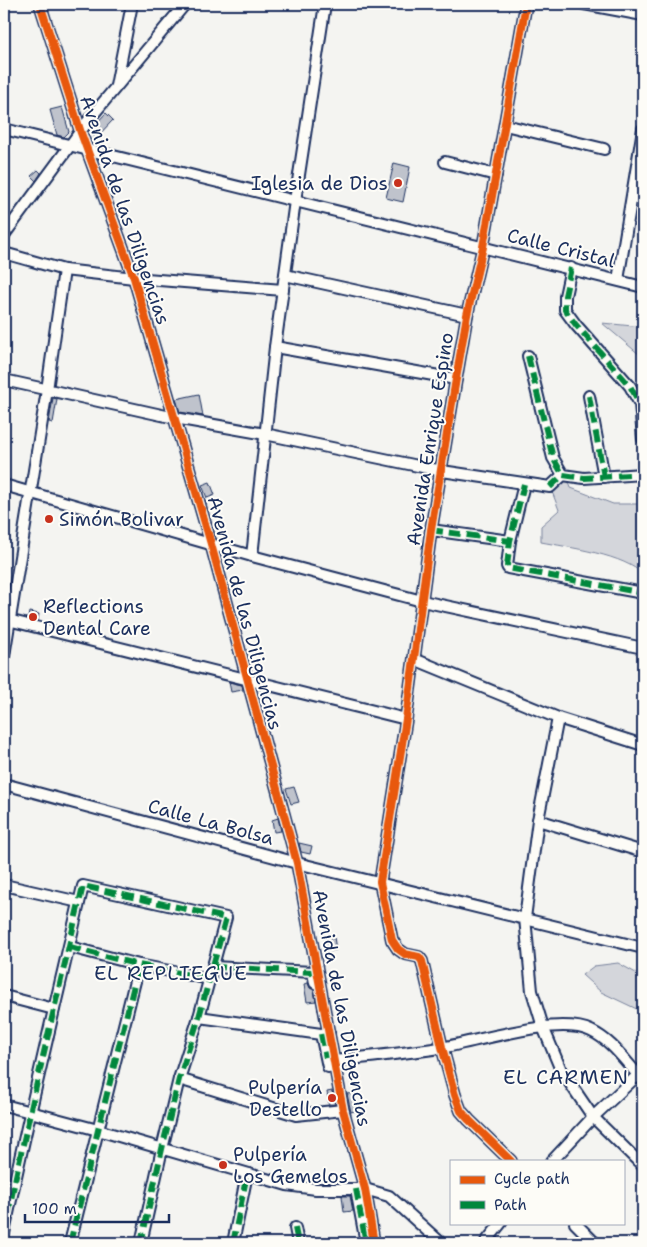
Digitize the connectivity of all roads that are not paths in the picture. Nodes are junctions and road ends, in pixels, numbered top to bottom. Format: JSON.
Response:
{"nodes":[{"id":1,"x":40,"y":4,"type":"edge"},
{"id":2,"x":132,"y":4,"type":"edge"},
{"id":3,"x":186,"y":4,"type":"edge"},
{"id":4,"x":325,"y":4,"type":"edge"},
{"id":5,"x":526,"y":4,"type":"edge"},
{"id":6,"x":584,"y":4,"type":"edge"},
{"id":7,"x":643,"y":15,"type":"edge"},
{"id":8,"x":116,"y":88,"type":"junction"},
{"id":9,"x":505,"y":125,"type":"junction"},
{"id":10,"x":4,"y":129,"type":"edge"},
{"id":11,"x":643,"y":129,"type":"edge"},
{"id":12,"x":80,"y":133,"type":"junction"},
{"id":13,"x":71,"y":146,"type":"junction"},
{"id":14,"x":87,"y":149,"type":"junction"},
{"id":15,"x":604,"y":149,"type":"dead end"},
{"id":16,"x":445,"y":162,"type":"dead end"},
{"id":17,"x":496,"y":174,"type":"junction"},
{"id":18,"x":295,"y":201,"type":"junction"},
{"id":19,"x":4,"y":234,"type":"edge"},
{"id":20,"x":484,"y":247,"type":"junction"},
{"id":21,"x":4,"y":253,"type":"edge"},
{"id":22,"x":571,"y":268,"type":"junction"},
{"id":23,"x":64,"y":270,"type":"junction"},
{"id":24,"x":285,"y":275,"type":"junction"},
{"id":25,"x":134,"y":278,"type":"junction"},
{"id":26,"x":618,"y":280,"type":"junction"},
{"id":27,"x":643,"y":287,"type":"edge"},
{"id":28,"x":283,"y":290,"type":"junction"},
{"id":29,"x":467,"y":315,"type":"junction"},
{"id":30,"x":275,"y":347,"type":"junction"},
{"id":31,"x":528,"y":356,"type":"dead end"},
{"id":32,"x":456,"y":379,"type":"junction"},
{"id":33,"x":4,"y":380,"type":"edge"},
{"id":34,"x":47,"y":390,"type":"junction"},
{"id":35,"x":589,"y":396,"type":"dead end"},
{"id":36,"x":175,"y":418,"type":"junction"},
{"id":37,"x":265,"y":434,"type":"junction"},
{"id":38,"x":643,"y":439,"type":"edge"},
{"id":39,"x":442,"y":471,"type":"junction"},
{"id":40,"x":643,"y":474,"type":"edge"},
{"id":41,"x":563,"y":475,"type":"junction"},
{"id":42,"x":604,"y":477,"type":"junction"},
{"id":43,"x":524,"y":484,"type":"junction"},
{"id":44,"x":4,"y":485,"type":"edge"},
{"id":45,"x":30,"y":493,"type":"junction"},
{"id":46,"x":431,"y":530,"type":"junction"},
{"id":47,"x":510,"y":541,"type":"junction"},
{"id":48,"x":211,"y":544,"type":"junction"},
{"id":49,"x":252,"y":556,"type":"junction"},
{"id":50,"x":643,"y":593,"type":"edge"},
{"id":51,"x":422,"y":601,"type":"junction"},
{"id":52,"x":7,"y":620,"type":"edge"},
{"id":53,"x":643,"y":648,"type":"edge"},
{"id":54,"x":4,"y":656,"type":"edge"},
{"id":55,"x":414,"y":659,"type":"junction"},
{"id":56,"x":247,"y":679,"type":"junction"},
{"id":57,"x":558,"y":718,"type":"junction"},
{"id":58,"x":406,"y":719,"type":"junction"},
{"id":59,"x":643,"y":745,"type":"edge"},
{"id":60,"x":4,"y":784,"type":"edge"},
{"id":61,"x":538,"y":820,"type":"junction"},
{"id":62,"x":643,"y":852,"type":"edge"},
{"id":63,"x":297,"y":863,"type":"junction"},
{"id":64,"x":380,"y":882,"type":"junction"},
{"id":65,"x":4,"y":885,"type":"edge"},
{"id":66,"x":79,"y":902,"type":"junction"},
{"id":67,"x":525,"y":918,"type":"junction"},
{"id":68,"x":70,"y":947,"type":"junction"},
{"id":69,"x":643,"y":948,"type":"edge"},
{"id":70,"x":139,"y":965,"type":"junction"},
{"id":71,"x":213,"y":967,"type":"junction"},
{"id":72,"x":210,"y":979,"type":"junction"},
{"id":73,"x":4,"y":996,"type":"edge"},
{"id":74,"x":54,"y":1009,"type":"junction"},
{"id":75,"x":199,"y":1017,"type":"junction"},
{"id":76,"x":320,"y":1019,"type":"dead end"},
{"id":77,"x":544,"y":1027,"type":"junction"},
{"id":78,"x":325,"y":1034,"type":"junction"},
{"id":79,"x":442,"y":1047,"type":"junction"},
{"id":80,"x":334,"y":1061,"type":"junction"},
{"id":81,"x":642,"y":1075,"type":"edge"},
{"id":82,"x":179,"y":1079,"type":"junction"},
{"id":83,"x":333,"y":1087,"type":"dead end"},
{"id":84,"x":4,"y":1105,"type":"edge"},
{"id":85,"x":343,"y":1110,"type":"junction"},
{"id":86,"x":29,"y":1111,"type":"junction"},
{"id":87,"x":593,"y":1117,"type":"junction"},
{"id":88,"x":98,"y":1130,"type":"junction"},
{"id":89,"x":162,"y":1148,"type":"junction"},
{"id":90,"x":510,"y":1160,"type":"edge"},
{"id":91,"x":553,"y":1160,"type":"edge"},
{"id":92,"x":643,"y":1166,"type":"edge"},
{"id":93,"x":247,"y":1174,"type":"junction"},
{"id":94,"x":360,"y":1189,"type":"junction"},
{"id":95,"x":5,"y":1217,"type":"edge"},
{"id":96,"x":500,"y":1224,"type":"edge"},
{"id":97,"x":576,"y":1224,"type":"edge"},
{"id":98,"x":295,"y":1228,"type":"dead end"},
{"id":99,"x":4,"y":1232,"type":"edge"},
{"id":100,"x":71,"y":1243,"type":"edge"},
{"id":101,"x":141,"y":1243,"type":"edge"},
{"id":102,"x":233,"y":1243,"type":"edge"},
{"id":103,"x":298,"y":1243,"type":"edge"},
{"id":104,"x":366,"y":1243,"type":"edge"},
{"id":105,"x":374,"y":1243,"type":"edge"},
{"id":106,"x":442,"y":1243,"type":"edge"},
{"id":107,"x":486,"y":1243,"type":"edge"},
{"id":108,"x":595,"y":1243,"type":"edge"}],
"edges":[{"from":1,"to":12,"type":"street","name":"Avenida de las Diligencias"},
{"from":2,"to":8,"type":"street"},
{"from":3,"to":8,"type":"street"},
{"from":4,"to":18,"type":"street"},
{"from":5,"to":9,"type":"street","name":"Avenida Enrique Espino"},
{"from":6,"to":7,"type":"street"},
{"from":8,"to":12,"type":"street"},
{"from":9,"to":15,"type":"street"},
{"from":9,"to":17,"type":"street","name":"Avenida Enrique Espino"},
{"from":10,"to":13,"type":"street","name":"Calle Cristal"},
{"from":11,"to":26,"type":"street"},
{"from":12,"to":13,"type":"street"},
{"from":12,"to":14,"type":"street","name":"Avenida de las Diligencias"},
{"from":13,"to":14,"type":"street","name":"Calle Cristal"},
{"from":13,"to":19,"type":"street"},
{"from":14,"to":18,"type":"street","name":"Calle Cristal"},
{"from":14,"to":25,"type":"street","name":"Avenida de las Diligencias"},
{"from":16,"to":17,"type":"street"},
{"from":17,"to":20,"type":"street","name":"Avenida Enrique Espino"},
{"from":18,"to":20,"type":"street","name":"Calle Cristal"},
{"from":18,"to":24,"type":"street"},
{"from":20,"to":22,"type":"street","name":"Calle Cristal"},
{"from":20,"to":29,"type":"street","name":"Avenida Enrique Espino"},
{"from":21,"to":23,"type":"street"},
{"from":22,"to":26,"type":"street","name":"Calle Cristal"},
{"from":22,"to":38,"type":"street"},
{"from":23,"to":25,"type":"street"},
{"from":23,"to":34,"type":"street"},
{"from":24,"to":28,"type":"street"},
{"from":24,"to":29,"type":"street"},
{"from":25,"to":28,"type":"street"},
{"from":25,"to":36,"type":"street","name":"Avenida de las Diligencias"},
{"from":26,"to":27,"type":"street","name":"Calle Cristal"},
{"from":28,"to":30,"type":"street"},
{"from":29,"to":32,"type":"street","name":"Avenida Enrique Espino"},
{"from":30,"to":32,"type":"street"},
{"from":30,"to":37,"type":"street"},
{"from":31,"to":41,"type":"street"},
{"from":32,"to":39,"type":"street","name":"Avenida Enrique Espino"},
{"from":33,"to":34,"type":"street"},
{"from":34,"to":36,"type":"street"},
{"from":34,"to":45,"type":"street"},
{"from":35,"to":42,"type":"street"},
{"from":36,"to":37,"type":"street"},
{"from":36,"to":48,"type":"street","name":"Avenida de las Diligencias"},
{"from":37,"to":39,"type":"street"},
{"from":37,"to":49,"type":"street"},
{"from":39,"to":43,"type":"street"},
{"from":39,"to":46,"type":"street","name":"Avenida Enrique Espino"},
{"from":40,"to":42,"type":"street"},
{"from":41,"to":42,"type":"street"},
{"from":41,"to":43,"type":"street"},
{"from":43,"to":47,"type":"street"},
{"from":44,"to":45,"type":"street"},
{"from":45,"to":48,"type":"street"},
{"from":45,"to":52,"type":"street"},
{"from":46,"to":47,"type":"street"},
{"from":46,"to":51,"type":"street","name":"Avenida Enrique Espino"},
{"from":47,"to":50,"type":"street"},
{"from":48,"to":49,"type":"street"},
{"from":48,"to":56,"type":"street","name":"Avenida de las Diligencias"},
{"from":49,"to":51,"type":"street"},
{"from":51,"to":53,"type":"street"},
{"from":51,"to":55,"type":"street","name":"Avenida Enrique Espino"},
{"from":52,"to":54,"type":"street"},
{"from":52,"to":56,"type":"street"},
{"from":55,"to":57,"type":"street"},
{"from":55,"to":58,"type":"street","name":"Avenida Enrique Espino"},
{"from":56,"to":58,"type":"street"},
{"from":56,"to":63,"type":"street","name":"Avenida de las Diligencias"},
{"from":57,"to":59,"type":"street"},
{"from":57,"to":61,"type":"street"},
{"from":58,"to":64,"type":"street","name":"Avenida Enrique Espino"},
{"from":60,"to":63,"type":"street","name":"Calle La Bolsa"},
{"from":61,"to":62,"type":"street"},
{"from":61,"to":67,"type":"street"},
{"from":63,"to":64,"type":"street","name":"Calle La Bolsa"},
{"from":63,"to":78,"type":"street","name":"Avenida de las Diligencias"},
{"from":64,"to":67,"type":"street","name":"Calle La Bolsa"},
{"from":64,"to":79,"type":"street"},
{"from":65,"to":66,"type":"street"},
{"from":66,"to":68,"type":"street"},
{"from":66,"to":71,"type":"street"},
{"from":67,"to":69,"type":"street","name":"Calle La Bolsa"},
{"from":67,"to":77,"type":"street"},
{"from":68,"to":70,"type":"street"},
{"from":68,"to":74,"type":"street"},
{"from":70,"to":72,"type":"street"},
{"from":70,"to":88,"type":"street"},
{"from":71,"to":72,"type":"street"},
{"from":71,"to":76,"type":"street"},
{"from":72,"to":75,"type":"street"},
{"from":73,"to":74,"type":"street"},
{"from":74,"to":86,"type":"street"},
{"from":75,"to":78,"type":"street"},
{"from":75,"to":82,"type":"street"},
{"from":77,"to":79,"type":"street"},
{"from":77,"to":81,"type":"street"},
{"from":77,"to":87,"type":"street"},
{"from":78,"to":80,"type":"street","name":"Avenida de las Diligencias"},
{"from":78,"to":83,"type":"street"},
{"from":79,"to":80,"type":"street"},
{"from":79,"to":90,"type":"street"},
{"from":80,"to":85,"type":"street","name":"Avenida de las Diligencias"},
{"from":81,"to":87,"type":"street"},
{"from":82,"to":85,"type":"street"},
{"from":82,"to":89,"type":"street"},
{"from":84,"to":86,"type":"street"},
{"from":85,"to":94,"type":"street","name":"Avenida de las Diligencias"},
{"from":86,"to":88,"type":"street"},
{"from":86,"to":95,"type":"street"},
{"from":87,"to":91,"type":"street"},
{"from":87,"to":92,"type":"street"},
{"from":88,"to":89,"type":"street"},
{"from":88,"to":100,"type":"street"},
{"from":89,"to":93,"type":"street"},
{"from":89,"to":101,"type":"street"},
{"from":93,"to":94,"type":"street"},
{"from":93,"to":102,"type":"street"},
{"from":94,"to":104,"type":"street"},
{"from":94,"to":105,"type":"street","name":"Avenida de las Diligencias"},
{"from":94,"to":106,"type":"street"},
{"from":95,"to":99,"type":"street"},
{"from":96,"to":107,"type":"street"},
{"from":97,"to":108,"type":"street"},
{"from":98,"to":103,"type":"street"}]}
